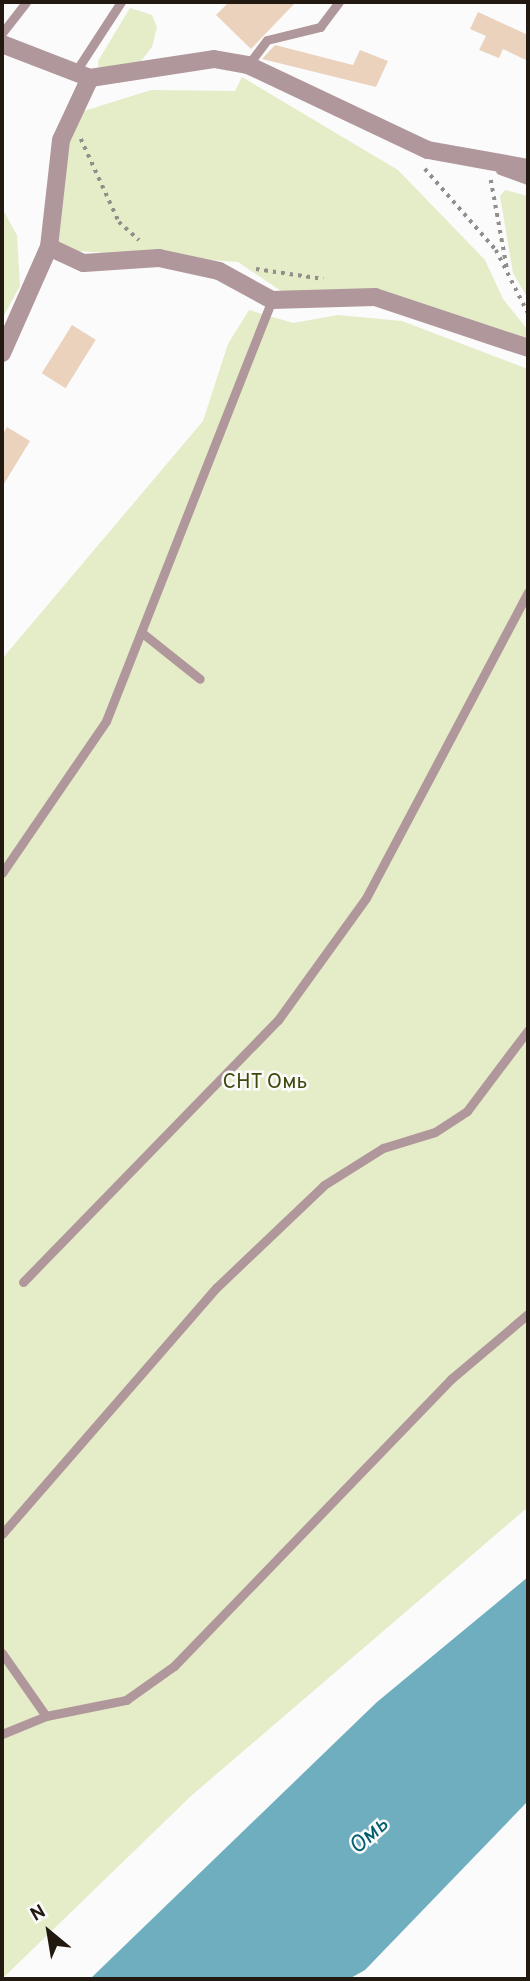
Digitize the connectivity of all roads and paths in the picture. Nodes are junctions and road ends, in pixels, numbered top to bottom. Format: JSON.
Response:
{"nodes":[{"id":1,"x":26,"y":2,"type":"edge"},
{"id":2,"x":121,"y":2,"type":"edge"},
{"id":3,"x":339,"y":2,"type":"edge"},
{"id":4,"x":2,"y":33,"type":"edge"},
{"id":5,"x":2,"y":44,"type":"edge"},
{"id":6,"x":248,"y":65,"type":"junction"},
{"id":7,"x":83,"y":75,"type":"junction"},
{"id":8,"x":75,"y":110,"type":"junction"},
{"id":9,"x":402,"y":139,"type":"junction"},
{"id":10,"x":485,"y":165,"type":"junction"},
{"id":11,"x":528,"y":167,"type":"edge"},
{"id":12,"x":528,"y":180,"type":"edge"},
{"id":13,"x":49,"y":247,"type":"junction"},
{"id":14,"x":159,"y":258,"type":"junction"},
{"id":15,"x":219,"y":271,"type":"junction"},
{"id":16,"x":507,"y":272,"type":"junction"},
{"id":17,"x":327,"y":280,"type":"dead end"},
{"id":18,"x":272,"y":300,"type":"junction"},
{"id":19,"x":528,"y":313,"type":"edge"},
{"id":20,"x":528,"y":348,"type":"edge"},
{"id":21,"x":2,"y":353,"type":"edge"},
{"id":22,"x":528,"y":592,"type":"edge"},
{"id":23,"x":141,"y":632,"type":"junction"},
{"id":24,"x":200,"y":679,"type":"dead end"},
{"id":25,"x":2,"y":873,"type":"edge"},
{"id":26,"x":528,"y":1030,"type":"edge"},
{"id":27,"x":23,"y":1282,"type":"dead end"},
{"id":28,"x":528,"y":1314,"type":"edge"},
{"id":29,"x":2,"y":1534,"type":"edge"},
{"id":30,"x":2,"y":1653,"type":"edge"},
{"id":31,"x":46,"y":1716,"type":"junction"},
{"id":32,"x":2,"y":1734,"type":"edge"}],
"edges":[{"from":1,"to":4,"type":"lane"},
{"from":2,"to":7,"type":"lane"},
{"from":3,"to":6,"type":"lane"},
{"from":5,"to":7,"type":"street"},
{"from":6,"to":7,"type":"street"},
{"from":6,"to":9,"type":"street"},
{"from":7,"to":8,"type":"street"},
{"from":8,"to":13,"type":"street"},
{"from":8,"to":14,"type":"path"},
{"from":9,"to":10,"type":"street"},
{"from":9,"to":16,"type":"path"},
{"from":10,"to":11,"type":"street"},
{"from":10,"to":12,"type":"lane"},
{"from":10,"to":16,"type":"path"},
{"from":13,"to":14,"type":"street"},
{"from":13,"to":21,"type":"street"},
{"from":14,"to":15,"type":"street"},
{"from":15,"to":17,"type":"path"},
{"from":15,"to":18,"type":"street"},
{"from":16,"to":19,"type":"path"},
{"from":18,"to":20,"type":"street"},
{"from":18,"to":23,"type":"lane"},
{"from":22,"to":27,"type":"lane"},
{"from":23,"to":24,"type":"lane"},
{"from":23,"to":25,"type":"lane"},
{"from":26,"to":29,"type":"lane"},
{"from":28,"to":31,"type":"lane"},
{"from":30,"to":31,"type":"lane"},
{"from":31,"to":32,"type":"lane"}]}
